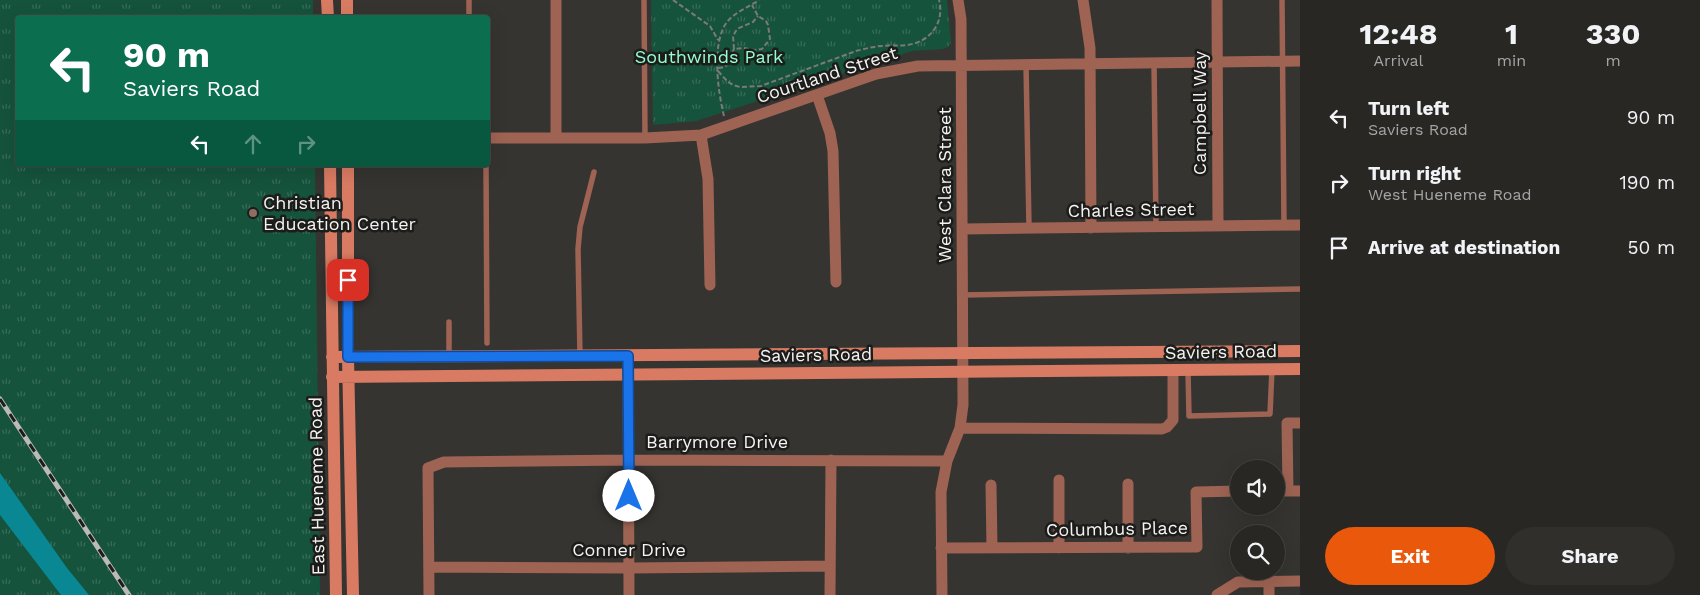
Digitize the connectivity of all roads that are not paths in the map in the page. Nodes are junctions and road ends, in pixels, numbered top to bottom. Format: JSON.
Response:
{"nodes":[{"id":1,"x":327,"y":0,"type":"edge"},
{"id":2,"x":347,"y":0,"type":"edge"},
{"id":3,"x":469,"y":0,"type":"edge"},
{"id":4,"x":556,"y":0,"type":"edge"},
{"id":5,"x":644,"y":0,"type":"edge"},
{"id":6,"x":958,"y":0,"type":"edge"},
{"id":7,"x":1083,"y":0,"type":"edge"},
{"id":8,"x":1217,"y":0,"type":"edge"},
{"id":9,"x":1282,"y":0,"type":"edge"},
{"id":10,"x":328,"y":15,"type":"edge"},
{"id":11,"x":347,"y":15,"type":"edge"},
{"id":12,"x":469,"y":15,"type":"edge"},
{"id":13,"x":1283,"y":61,"type":"junction"},
{"id":14,"x":1300,"y":61,"type":"edge"},
{"id":15,"x":1154,"y":62,"type":"junction"},
{"id":16,"x":1217,"y":62,"type":"junction"},
{"id":17,"x":1090,"y":63,"type":"junction"},
{"id":18,"x":962,"y":64,"type":"junction"},
{"id":19,"x":1026,"y":64,"type":"junction"},
{"id":20,"x":817,"y":95,"type":"junction"},
{"id":21,"x":701,"y":134,"type":"junction"},
{"id":22,"x":490,"y":138,"type":"edge"},
{"id":23,"x":556,"y":138,"type":"junction"},
{"id":24,"x":645,"y":138,"type":"junction"},
{"id":25,"x":330,"y":167,"type":"edge"},
{"id":26,"x":348,"y":167,"type":"edge"},
{"id":27,"x":486,"y":167,"type":"edge"},
{"id":28,"x":594,"y":172,"type":"dead end"},
{"id":29,"x":1284,"y":225,"type":"junction"},
{"id":30,"x":1300,"y":225,"type":"edge"},
{"id":31,"x":1218,"y":226,"type":"junction"},
{"id":32,"x":1156,"y":227,"type":"junction"},
{"id":33,"x":1029,"y":228,"type":"junction"},
{"id":34,"x":1091,"y":228,"type":"junction"},
{"id":35,"x":962,"y":229,"type":"junction"},
{"id":36,"x":836,"y":282,"type":"dead end"},
{"id":37,"x":710,"y":285,"type":"dead end"},
{"id":38,"x":1300,"y":289,"type":"edge"},
{"id":39,"x":963,"y":294,"type":"junction"},
{"id":40,"x":449,"y":322,"type":"dead end"},
{"id":41,"x":487,"y":343,"type":"dead end"},
{"id":42,"x":1300,"y":351,"type":"edge"},
{"id":43,"x":963,"y":354,"type":"junction"},
{"id":44,"x":449,"y":356,"type":"junction"},
{"id":45,"x":580,"y":356,"type":"junction"},
{"id":46,"x":628,"y":356,"type":"junction"},
{"id":47,"x":332,"y":357,"type":"junction"},
{"id":48,"x":348,"y":357,"type":"junction"},
{"id":49,"x":1272,"y":369,"type":"junction"},
{"id":50,"x":1300,"y":369,"type":"edge"},
{"id":51,"x":964,"y":371,"type":"junction"},
{"id":52,"x":1173,"y":371,"type":"junction"},
{"id":53,"x":1188,"y":371,"type":"junction"},
{"id":54,"x":629,"y":374,"type":"junction"},
{"id":55,"x":332,"y":377,"type":"junction"},
{"id":56,"x":349,"y":377,"type":"junction"},
{"id":57,"x":1300,"y":422,"type":"edge"},
{"id":58,"x":960,"y":428,"type":"junction"},
{"id":59,"x":630,"y":460,"type":"junction"},
{"id":60,"x":831,"y":460,"type":"junction"},
{"id":61,"x":946,"y":461,"type":"junction"},
{"id":62,"x":1059,"y":480,"type":"dead end"},
{"id":63,"x":1128,"y":484,"type":"dead end"},
{"id":64,"x":991,"y":485,"type":"dead end"},
{"id":65,"x":1230,"y":491,"type":"edge"},
{"id":66,"x":1288,"y":491,"type":"edge"},
{"id":67,"x":941,"y":548,"type":"junction"},
{"id":68,"x":992,"y":548,"type":"junction"},
{"id":69,"x":1059,"y":548,"type":"junction"},
{"id":70,"x":1128,"y":548,"type":"junction"},
{"id":71,"x":829,"y":566,"type":"junction"},
{"id":72,"x":428,"y":568,"type":"junction"},
{"id":73,"x":629,"y":568,"type":"junction"},
{"id":74,"x":1269,"y":580,"type":"joint"},
{"id":75,"x":1285,"y":580,"type":"edge"},
{"id":76,"x":1300,"y":580,"type":"edge"},
{"id":77,"x":336,"y":595,"type":"edge"},
{"id":78,"x":353,"y":595,"type":"edge"},
{"id":79,"x":429,"y":595,"type":"edge"},
{"id":80,"x":629,"y":595,"type":"edge"},
{"id":81,"x":830,"y":595,"type":"edge"},
{"id":82,"x":942,"y":595,"type":"edge"},
{"id":83,"x":1217,"y":595,"type":"edge"},
{"id":84,"x":1269,"y":595,"type":"edge"}],
"edges":[{"from":1,"to":10,"type":"main road"},
{"from":2,"to":11,"type":"main road"},
{"from":3,"to":12,"type":"lane"},
{"from":4,"to":23,"type":"street"},
{"from":5,"to":24,"type":"lane"},
{"from":6,"to":18,"type":"street","name":"West Clara Street"},
{"from":7,"to":17,"type":"street"},
{"from":8,"to":16,"type":"street","name":"Campbell Way"},
{"from":9,"to":13,"type":"lane"},
{"from":13,"to":14,"type":"street","name":"Courtland Street"},
{"from":13,"to":16,"type":"street","name":"Courtland Street"},
{"from":13,"to":29,"type":"lane"},
{"from":15,"to":16,"type":"street","name":"Courtland Street"},
{"from":15,"to":17,"type":"street","name":"Courtland Street"},
{"from":15,"to":32,"type":"lane"},
{"from":16,"to":31,"type":"street","name":"Campbell Way"},
{"from":17,"to":19,"type":"street","name":"Courtland Street"},
{"from":17,"to":34,"type":"street"},
{"from":18,"to":19,"type":"street","name":"Courtland Street"},
{"from":18,"to":20,"type":"street","name":"Courtland Street"},
{"from":18,"to":35,"type":"street","name":"West Clara Street"},
{"from":19,"to":33,"type":"lane"},
{"from":20,"to":21,"type":"street","name":"Courtland Street"},
{"from":20,"to":36,"type":"street"},
{"from":21,"to":24,"type":"street","name":"Courtland Street"},
{"from":21,"to":37,"type":"street"},
{"from":22,"to":23,"type":"street","name":"Courtland Street"},
{"from":23,"to":24,"type":"street","name":"Courtland Street"},
{"from":25,"to":47,"type":"main road","name":"East Hueneme Road"},
{"from":26,"to":48,"type":"main road","name":"East Hueneme Road"},
{"from":27,"to":41,"type":"lane"},
{"from":28,"to":45,"type":"lane"},
{"from":29,"to":30,"type":"street","name":"Charles Street"},
{"from":29,"to":31,"type":"street","name":"Charles Street"},
{"from":31,"to":32,"type":"street","name":"Charles Street"},
{"from":32,"to":34,"type":"street","name":"Charles Street"},
{"from":33,"to":34,"type":"street","name":"Charles Street"},
{"from":33,"to":35,"type":"street","name":"Charles Street"},
{"from":35,"to":39,"type":"street","name":"West Clara Street"},
{"from":38,"to":39,"type":"lane"},
{"from":39,"to":43,"type":"street","name":"West Clara Street"},
{"from":40,"to":44,"type":"lane"},
{"from":42,"to":43,"type":"main road","name":"Saviers Road"},
{"from":43,"to":46,"type":"main road","name":"Saviers Road"},
{"from":43,"to":51,"type":"street","name":"West Clara Street"},
{"from":44,"to":45,"type":"main road","name":"Saviers Road"},
{"from":44,"to":48,"type":"main road","name":"Saviers Road"},
{"from":45,"to":46,"type":"main road","name":"Saviers Road"},
{"from":46,"to":54,"type":"street"},
{"from":47,"to":48,"type":"main road","name":"Saviers Road"},
{"from":47,"to":55,"type":"main road","name":"East Hueneme Road"},
{"from":48,"to":56,"type":"main road","name":"East Hueneme Road"},
{"from":49,"to":50,"type":"main road","name":"Saviers Road"},
{"from":49,"to":53,"type":"main road","name":"Saviers Road"},
{"from":49,"to":53,"type":"lane"},
{"from":51,"to":52,"type":"main road","name":"Saviers Road"},
{"from":51,"to":54,"type":"main road","name":"Saviers Road"},
{"from":51,"to":58,"type":"street","name":"West Clara Street"},
{"from":52,"to":53,"type":"main road","name":"Saviers Road"},
{"from":52,"to":58,"type":"street"},
{"from":54,"to":56,"type":"main road","name":"Saviers Road"},
{"from":54,"to":59,"type":"street"},
{"from":55,"to":56,"type":"main road","name":"Saviers Road"},
{"from":55,"to":77,"type":"main road","name":"East Hueneme Road"},
{"from":56,"to":78,"type":"main road","name":"East Hueneme Road"},
{"from":57,"to":66,"type":"street"},
{"from":58,"to":61,"type":"street","name":"West Clara Street"},
{"from":59,"to":60,"type":"street","name":"Barrymore Drive"},
{"from":59,"to":72,"type":"street","name":"Barrymore Drive"},
{"from":59,"to":73,"type":"street"},
{"from":60,"to":61,"type":"street","name":"Barrymore Drive"},
{"from":60,"to":71,"type":"street"},
{"from":61,"to":67,"type":"street","name":"West Clara Street"},
{"from":62,"to":69,"type":"street"},
{"from":63,"to":70,"type":"street"},
{"from":64,"to":68,"type":"street"},
{"from":65,"to":70,"type":"street","name":"Columbus Place"},
{"from":67,"to":68,"type":"street","name":"Columbus Place"},
{"from":67,"to":82,"type":"street","name":"West Clara Street"},
{"from":68,"to":69,"type":"street","name":"Columbus Place"},
{"from":69,"to":70,"type":"street","name":"Columbus Place"},
{"from":71,"to":73,"type":"street","name":"Conner Drive"},
{"from":71,"to":81,"type":"street"},
{"from":72,"to":73,"type":"street","name":"Conner Drive"},
{"from":72,"to":79,"type":"street"},
{"from":73,"to":80,"type":"street"},
{"from":74,"to":83,"type":"street"},
{"from":74,"to":84,"type":"street"},
{"from":75,"to":76,"type":"street"}]}
